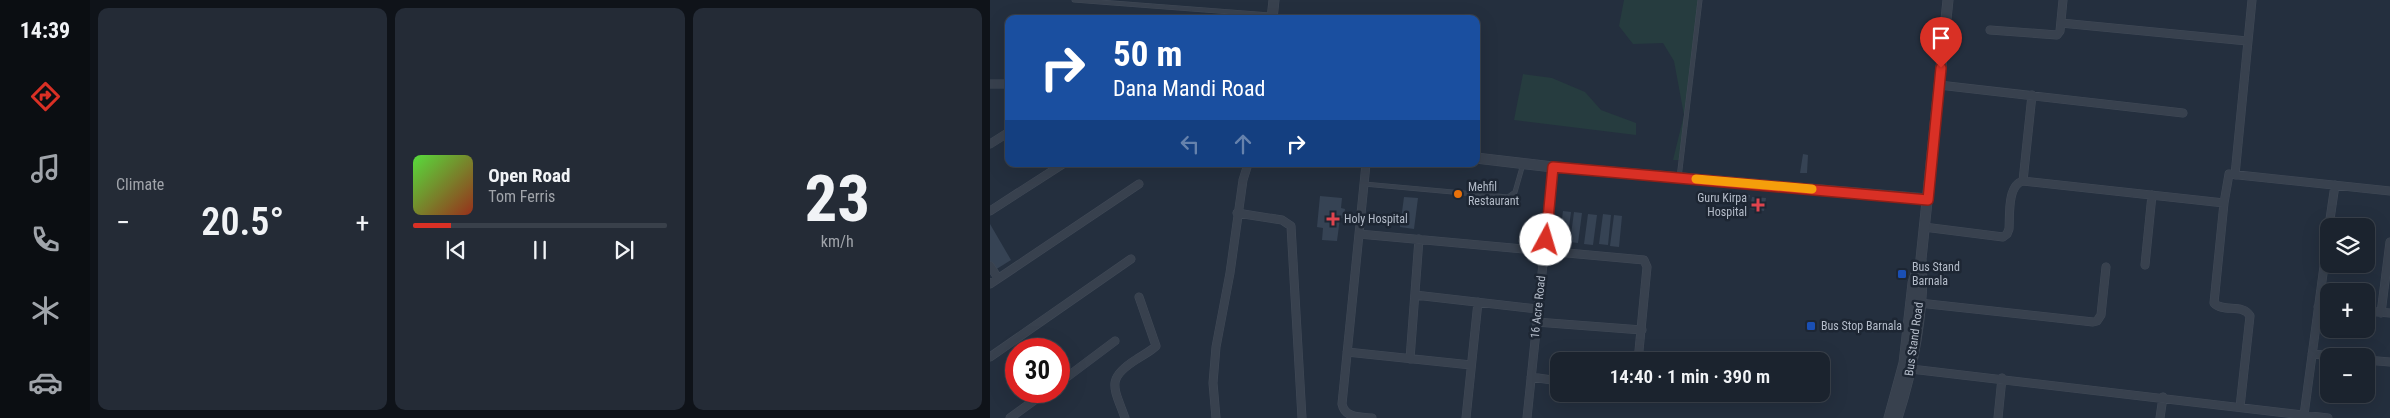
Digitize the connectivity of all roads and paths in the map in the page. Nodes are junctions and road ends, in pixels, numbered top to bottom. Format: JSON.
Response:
{"nodes":[{"id":1,"x":1074,"y":0,"type":"edge"},
{"id":2,"x":1274,"y":0,"type":"edge"},
{"id":3,"x":1700,"y":0,"type":"edge"},
{"id":4,"x":1948,"y":0,"type":"edge"},
{"id":5,"x":2064,"y":0,"type":"edge"},
{"id":6,"x":2252,"y":0,"type":"edge"},
{"id":7,"x":1249,"y":15,"type":"edge"},
{"id":8,"x":1272,"y":15,"type":"edge"},
{"id":9,"x":2061,"y":23,"type":"junction"},
{"id":10,"x":1990,"y":30,"type":"dead end"},
{"id":11,"x":2247,"y":41,"type":"junction"},
{"id":12,"x":990,"y":84,"type":"edge"},
{"id":13,"x":1005,"y":84,"type":"edge"},
{"id":14,"x":1939,"y":85,"type":"junction"},
{"id":15,"x":2032,"y":94,"type":"junction"},
{"id":16,"x":2183,"y":114,"type":"dead end"},
{"id":17,"x":1005,"y":135,"type":"edge"},
{"id":18,"x":990,"y":144,"type":"edge"},
{"id":19,"x":1480,"y":158,"type":"edge"},
{"id":20,"x":1524,"y":164,"type":"junction"},
{"id":21,"x":1058,"y":167,"type":"edge"},
{"id":22,"x":1247,"y":167,"type":"edge"},
{"id":23,"x":1366,"y":167,"type":"edge"},
{"id":24,"x":1553,"y":167,"type":"junction"},
{"id":25,"x":2235,"y":175,"type":"junction"},
{"id":26,"x":1680,"y":178,"type":"junction"},
{"id":27,"x":2023,"y":182,"type":"junction"},
{"id":28,"x":1139,"y":184,"type":"dead end"},
{"id":29,"x":1364,"y":184,"type":"junction"},
{"id":30,"x":2335,"y":185,"type":"junction"},
{"id":31,"x":2390,"y":191,"type":"edge"},
{"id":32,"x":2152,"y":195,"type":"junction"},
{"id":33,"x":1928,"y":200,"type":"junction"},
{"id":34,"x":2224,"y":203,"type":"junction"},
{"id":35,"x":990,"y":210,"type":"edge"},
{"id":36,"x":1237,"y":213,"type":"junction"},
{"id":37,"x":2330,"y":218,"type":"edge"},
{"id":38,"x":1924,"y":228,"type":"junction"},
{"id":39,"x":1359,"y":234,"type":"junction"},
{"id":40,"x":1419,"y":239,"type":"junction"},
{"id":41,"x":2390,"y":242,"type":"edge"},
{"id":42,"x":1544,"y":250,"type":"junction"},
{"id":43,"x":1920,"y":259,"type":"junction"},
{"id":44,"x":1131,"y":260,"type":"dead end"},
{"id":45,"x":2145,"y":265,"type":"dead end"},
{"id":46,"x":990,"y":266,"type":"edge"},
{"id":47,"x":2106,"y":267,"type":"dead end"},
{"id":48,"x":2323,"y":273,"type":"edge"},
{"id":49,"x":998,"y":278,"type":"junction"},
{"id":50,"x":990,"y":284,"type":"edge"},
{"id":51,"x":1415,"y":295,"type":"junction"},
{"id":52,"x":1139,"y":297,"type":"dead end"},
{"id":53,"x":1478,"y":302,"type":"junction"},
{"id":54,"x":1919,"y":303,"type":"junction"},
{"id":55,"x":2318,"y":307,"type":"joint"},
{"id":56,"x":1537,"y":308,"type":"junction"},
{"id":57,"x":2375,"y":312,"type":"edge"},
{"id":58,"x":2380,"y":313,"type":"junction"},
{"id":59,"x":2390,"y":313,"type":"edge"},
{"id":60,"x":1536,"y":322,"type":"junction"},
{"id":61,"x":1642,"y":330,"type":"junction"},
{"id":62,"x":1115,"y":341,"type":"dead end"},
{"id":63,"x":1347,"y":352,"type":"junction"},
{"id":64,"x":1639,"y":352,"type":"edge"},
{"id":65,"x":2312,"y":354,"type":"junction"},
{"id":66,"x":2320,"y":355,"type":"edge"},
{"id":67,"x":990,"y":358,"type":"edge"},
{"id":68,"x":1410,"y":359,"type":"junction"},
{"id":69,"x":2375,"y":361,"type":"edge"},
{"id":70,"x":2390,"y":362,"type":"edge"},
{"id":71,"x":1471,"y":365,"type":"junction"},
{"id":72,"x":1912,"y":369,"type":"junction"},
{"id":73,"x":1070,"y":374,"type":"edge"},
{"id":74,"x":1531,"y":377,"type":"junction"},
{"id":75,"x":2002,"y":378,"type":"junction"},
{"id":76,"x":1550,"y":379,"type":"edge"},
{"id":77,"x":2162,"y":398,"type":"junction"},
{"id":78,"x":1031,"y":403,"type":"edge"},
{"id":79,"x":2240,"y":407,"type":"junction"},
{"id":80,"x":2304,"y":415,"type":"junction"},
{"id":81,"x":1010,"y":418,"type":"edge"},
{"id":82,"x":1125,"y":418,"type":"edge"},
{"id":83,"x":1216,"y":418,"type":"edge"},
{"id":84,"x":1302,"y":418,"type":"edge"},
{"id":85,"x":1372,"y":418,"type":"edge"},
{"id":86,"x":1466,"y":418,"type":"edge"},
{"id":87,"x":1527,"y":418,"type":"edge"},
{"id":88,"x":1889,"y":418,"type":"edge"},
{"id":89,"x":1897,"y":418,"type":"edge"},
{"id":90,"x":1998,"y":418,"type":"edge"},
{"id":91,"x":2160,"y":418,"type":"edge"},
{"id":92,"x":2328,"y":418,"type":"edge"}],
"edges":[{"from":1,"to":7,"type":"lane"},
{"from":2,"to":8,"type":"street"},
{"from":3,"to":26,"type":"lane"},
{"from":4,"to":14,"type":"street","name":"Bus Stand Road"},
{"from":5,"to":9,"type":"street"},
{"from":6,"to":11,"type":"street"},
{"from":9,"to":10,"type":"street"},
{"from":9,"to":11,"type":"street"},
{"from":11,"to":25,"type":"street"},
{"from":12,"to":13,"type":"street"},
{"from":14,"to":15,"type":"street"},
{"from":14,"to":33,"type":"street","name":"Bus Stand Road"},
{"from":15,"to":16,"type":"street"},
{"from":15,"to":27,"type":"street"},
{"from":17,"to":18,"type":"street"},
{"from":19,"to":20,"type":"street"},
{"from":20,"to":24,"type":"street"},
{"from":20,"to":29,"type":"lane"},
{"from":21,"to":35,"type":"street"},
{"from":22,"to":36,"type":"street"},
{"from":23,"to":29,"type":"street"},
{"from":24,"to":26,"type":"street"},
{"from":24,"to":42,"type":"street","name":"16 Acre Road"},
{"from":25,"to":30,"type":"street"},
{"from":25,"to":34,"type":"street"},
{"from":26,"to":33,"type":"street"},
{"from":27,"to":32,"type":"street"},
{"from":27,"to":38,"type":"street"},
{"from":28,"to":49,"type":"street"},
{"from":29,"to":39,"type":"street"},
{"from":30,"to":31,"type":"street"},
{"from":30,"to":37,"type":"street"},
{"from":32,"to":34,"type":"street"},
{"from":32,"to":45,"type":"street"},
{"from":33,"to":38,"type":"street","name":"Bus Stand Road"},
{"from":34,"to":79,"type":"street"},
{"from":36,"to":83,"type":"street"},
{"from":36,"to":84,"type":"street"},
{"from":38,"to":43,"type":"street","name":"Bus Stand Road"},
{"from":39,"to":40,"type":"street"},
{"from":39,"to":63,"type":"street"},
{"from":40,"to":42,"type":"street"},
{"from":40,"to":51,"type":"street"},
{"from":41,"to":58,"type":"street"},
{"from":42,"to":56,"type":"street","name":"16 Acre Road"},
{"from":42,"to":61,"type":"street"},
{"from":43,"to":54,"type":"street","name":"Bus Stand Road"},
{"from":43,"to":88,"type":"street","name":"Bus Stand Road"},
{"from":44,"to":67,"type":"street"},
{"from":46,"to":49,"type":"street"},
{"from":47,"to":54,"type":"street"},
{"from":48,"to":55,"type":"street"},
{"from":49,"to":50,"type":"street"},
{"from":51,"to":53,"type":"street"},
{"from":51,"to":68,"type":"street"},
{"from":52,"to":82,"type":"street"},
{"from":53,"to":56,"type":"street"},
{"from":53,"to":71,"type":"street"},
{"from":54,"to":72,"type":"street","name":"Bus Stand Road"},
{"from":55,"to":65,"type":"street"},
{"from":56,"to":60,"type":"street","name":"16 Acre Road"},
{"from":57,"to":58,"type":"street"},
{"from":58,"to":59,"type":"street"},
{"from":60,"to":61,"type":"street"},
{"from":60,"to":74,"type":"street","name":"16 Acre Road"},
{"from":61,"to":64,"type":"street"},
{"from":62,"to":73,"type":"street"},
{"from":63,"to":68,"type":"street"},
{"from":63,"to":85,"type":"street"},
{"from":65,"to":66,"type":"street"},
{"from":65,"to":80,"type":"street"},
{"from":68,"to":71,"type":"street"},
{"from":69,"to":70,"type":"street"},
{"from":71,"to":86,"type":"street"},
{"from":72,"to":75,"type":"street"},
{"from":72,"to":89,"type":"street","name":"Bus Stand Road"},
{"from":74,"to":76,"type":"street"},
{"from":74,"to":87,"type":"street","name":"16 Acre Road"},
{"from":75,"to":77,"type":"street"},
{"from":75,"to":90,"type":"street"},
{"from":77,"to":79,"type":"street"},
{"from":77,"to":91,"type":"street"},
{"from":78,"to":81,"type":"street"},
{"from":79,"to":80,"type":"street"},
{"from":80,"to":92,"type":"street"}]}
